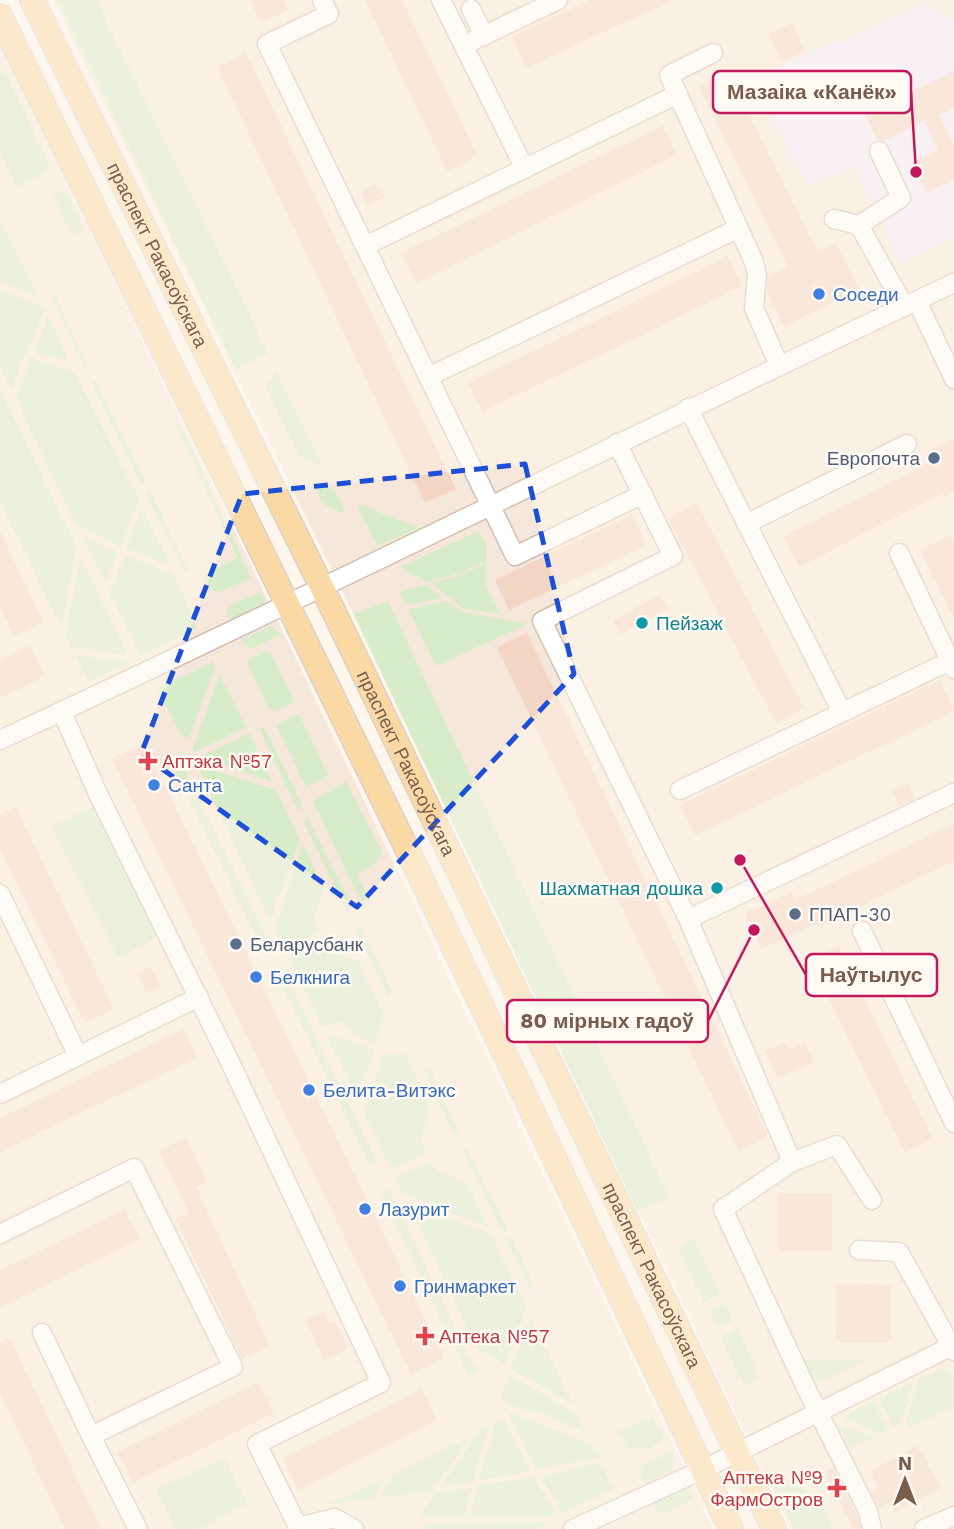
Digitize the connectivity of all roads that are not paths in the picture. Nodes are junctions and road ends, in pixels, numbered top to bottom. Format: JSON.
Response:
{"nodes":[{"id":1,"x":32,"y":0,"type":"edge"},
{"id":2,"x":323,"y":0,"type":"edge"},
{"id":3,"x":442,"y":0,"type":"edge"},
{"id":4,"x":558,"y":0,"type":"edge"},
{"id":5,"x":471,"y":9,"type":"dead end"},
{"id":6,"x":0,"y":16,"type":"edge"},
{"id":7,"x":484,"y":36,"type":"junction"},
{"id":8,"x":464,"y":45,"type":"junction"},
{"id":9,"x":713,"y":53,"type":"dead end"},
{"id":10,"x":678,"y":94,"type":"junction"},
{"id":11,"x":879,"y":151,"type":"dead end"},
{"id":12,"x":525,"y":169,"type":"junction"},
{"id":13,"x":834,"y":219,"type":"dead end"},
{"id":14,"x":859,"y":225,"type":"junction"},
{"id":15,"x":739,"y":228,"type":"junction"},
{"id":16,"x":365,"y":246,"type":"junction"},
{"id":17,"x":954,"y":283,"type":"edge"},
{"id":18,"x":171,"y":284,"type":"junction"},
{"id":19,"x":140,"y":299,"type":"junction"},
{"id":20,"x":911,"y":303,"type":"junction"},
{"id":21,"x":779,"y":365,"type":"junction"},
{"id":22,"x":428,"y":377,"type":"junction"},
{"id":23,"x":954,"y":379,"type":"edge"},
{"id":24,"x":688,"y":408,"type":"junction"},
{"id":25,"x":617,"y":443,"type":"junction"},
{"id":26,"x":907,"y":444,"type":"dead end"},
{"id":27,"x":643,"y":494,"type":"junction"},
{"id":28,"x":491,"y":507,"type":"junction"},
{"id":29,"x":746,"y":524,"type":"junction"},
{"id":30,"x":899,"y":553,"type":"dead end"},
{"id":31,"x":322,"y":588,"type":"junction"},
{"id":32,"x":287,"y":604,"type":"junction"},
{"id":33,"x":952,"y":665,"type":"edge"},
{"id":34,"x":62,"y":712,"type":"junction"},
{"id":35,"x":842,"y":712,"type":"junction"},
{"id":36,"x":0,"y":740,"type":"edge"},
{"id":37,"x":680,"y":790,"type":"dead end"},
{"id":38,"x":954,"y":793,"type":"edge"},
{"id":39,"x":0,"y":894,"type":"edge"},
{"id":40,"x":688,"y":919,"type":"junction"},
{"id":41,"x":862,"y":931,"type":"dead end"},
{"id":42,"x":199,"y":998,"type":"junction"},
{"id":43,"x":78,"y":1056,"type":"junction"},
{"id":44,"x":0,"y":1094,"type":"edge"},
{"id":45,"x":954,"y":1123,"type":"edge"},
{"id":46,"x":792,"y":1162,"type":"junction"},
{"id":47,"x":872,"y":1200,"type":"dead end"},
{"id":48,"x":0,"y":1234,"type":"edge"},
{"id":49,"x":859,"y":1250,"type":"dead end"},
{"id":50,"x":42,"y":1334,"type":"dead end"},
{"id":51,"x":953,"y":1348,"type":"edge"},
{"id":52,"x":818,"y":1412,"type":"junction"},
{"id":53,"x":91,"y":1436,"type":"junction"},
{"id":54,"x":737,"y":1453,"type":"junction"},
{"id":55,"x":702,"y":1469,"type":"junction"},
{"id":56,"x":954,"y":1517,"type":"edge"},
{"id":57,"x":295,"y":1528,"type":"edge"},
{"id":58,"x":138,"y":1529,"type":"edge"},
{"id":59,"x":354,"y":1529,"type":"edge"},
{"id":60,"x":573,"y":1529,"type":"edge"},
{"id":61,"x":731,"y":1529,"type":"edge"},
{"id":62,"x":774,"y":1529,"type":"edge"},
{"id":63,"x":872,"y":1529,"type":"edge"},
{"id":64,"x":924,"y":1529,"type":"edge"}],
"edges":[{"from":1,"to":18,"type":"main road","name":"праспект Ракасоўскага"},
{"from":2,"to":16,"type":"lane"},
{"from":3,"to":8,"type":"lane"},
{"from":4,"to":7,"type":"lane"},
{"from":5,"to":7,"type":"lane"},
{"from":6,"to":19,"type":"main road","name":"праспект Ракасоўскага"},
{"from":7,"to":8,"type":"lane"},
{"from":8,"to":12,"type":"lane"},
{"from":9,"to":10,"type":"lane"},
{"from":10,"to":12,"type":"lane"},
{"from":10,"to":15,"type":"lane"},
{"from":11,"to":14,"type":"lane"},
{"from":12,"to":16,"type":"lane"},
{"from":13,"to":14,"type":"lane"},
{"from":14,"to":20,"type":"lane"},
{"from":15,"to":21,"type":"lane"},
{"from":15,"to":22,"type":"lane"},
{"from":16,"to":22,"type":"lane"},
{"from":17,"to":20,"type":"lane"},
{"from":18,"to":19,"type":"main road"},
{"from":18,"to":31,"type":"main road","name":"праспект Ракасоўскага"},
{"from":19,"to":32,"type":"main road","name":"праспект Ракасоўскага"},
{"from":20,"to":21,"type":"lane"},
{"from":20,"to":23,"type":"lane"},
{"from":21,"to":24,"type":"lane"},
{"from":22,"to":28,"type":"lane"},
{"from":24,"to":25,"type":"lane"},
{"from":24,"to":29,"type":"lane"},
{"from":25,"to":27,"type":"lane"},
{"from":25,"to":28,"type":"lane"},
{"from":26,"to":29,"type":"lane"},
{"from":27,"to":28,"type":"lane"},
{"from":27,"to":40,"type":"lane"},
{"from":28,"to":31,"type":"lane"},
{"from":29,"to":35,"type":"lane"},
{"from":30,"to":33,"type":"lane"},
{"from":31,"to":32,"type":"lane"},
{"from":31,"to":54,"type":"main road","name":"праспект Ракасоўскага"},
{"from":32,"to":34,"type":"lane"},
{"from":32,"to":55,"type":"main road","name":"праспект Ракасоўскага"},
{"from":33,"to":35,"type":"lane"},
{"from":34,"to":36,"type":"lane"},
{"from":34,"to":42,"type":"lane"},
{"from":35,"to":37,"type":"lane"},
{"from":38,"to":40,"type":"lane"},
{"from":39,"to":43,"type":"lane"},
{"from":40,"to":46,"type":"lane"},
{"from":41,"to":45,"type":"lane"},
{"from":42,"to":43,"type":"lane"},
{"from":42,"to":57,"type":"lane"},
{"from":43,"to":44,"type":"lane"},
{"from":46,"to":47,"type":"lane"},
{"from":46,"to":52,"type":"lane"},
{"from":48,"to":53,"type":"lane"},
{"from":49,"to":51,"type":"lane"},
{"from":50,"to":53,"type":"lane"},
{"from":51,"to":52,"type":"lane"},
{"from":52,"to":54,"type":"lane"},
{"from":52,"to":63,"type":"lane"},
{"from":53,"to":58,"type":"lane"},
{"from":54,"to":55,"type":"lane"},
{"from":54,"to":62,"type":"main road","name":"праспект Ракасоўскага"},
{"from":55,"to":60,"type":"lane"},
{"from":55,"to":61,"type":"main road","name":"праспект Ракасоўскага"},
{"from":56,"to":64,"type":"lane"},
{"from":57,"to":59,"type":"lane"}]}
